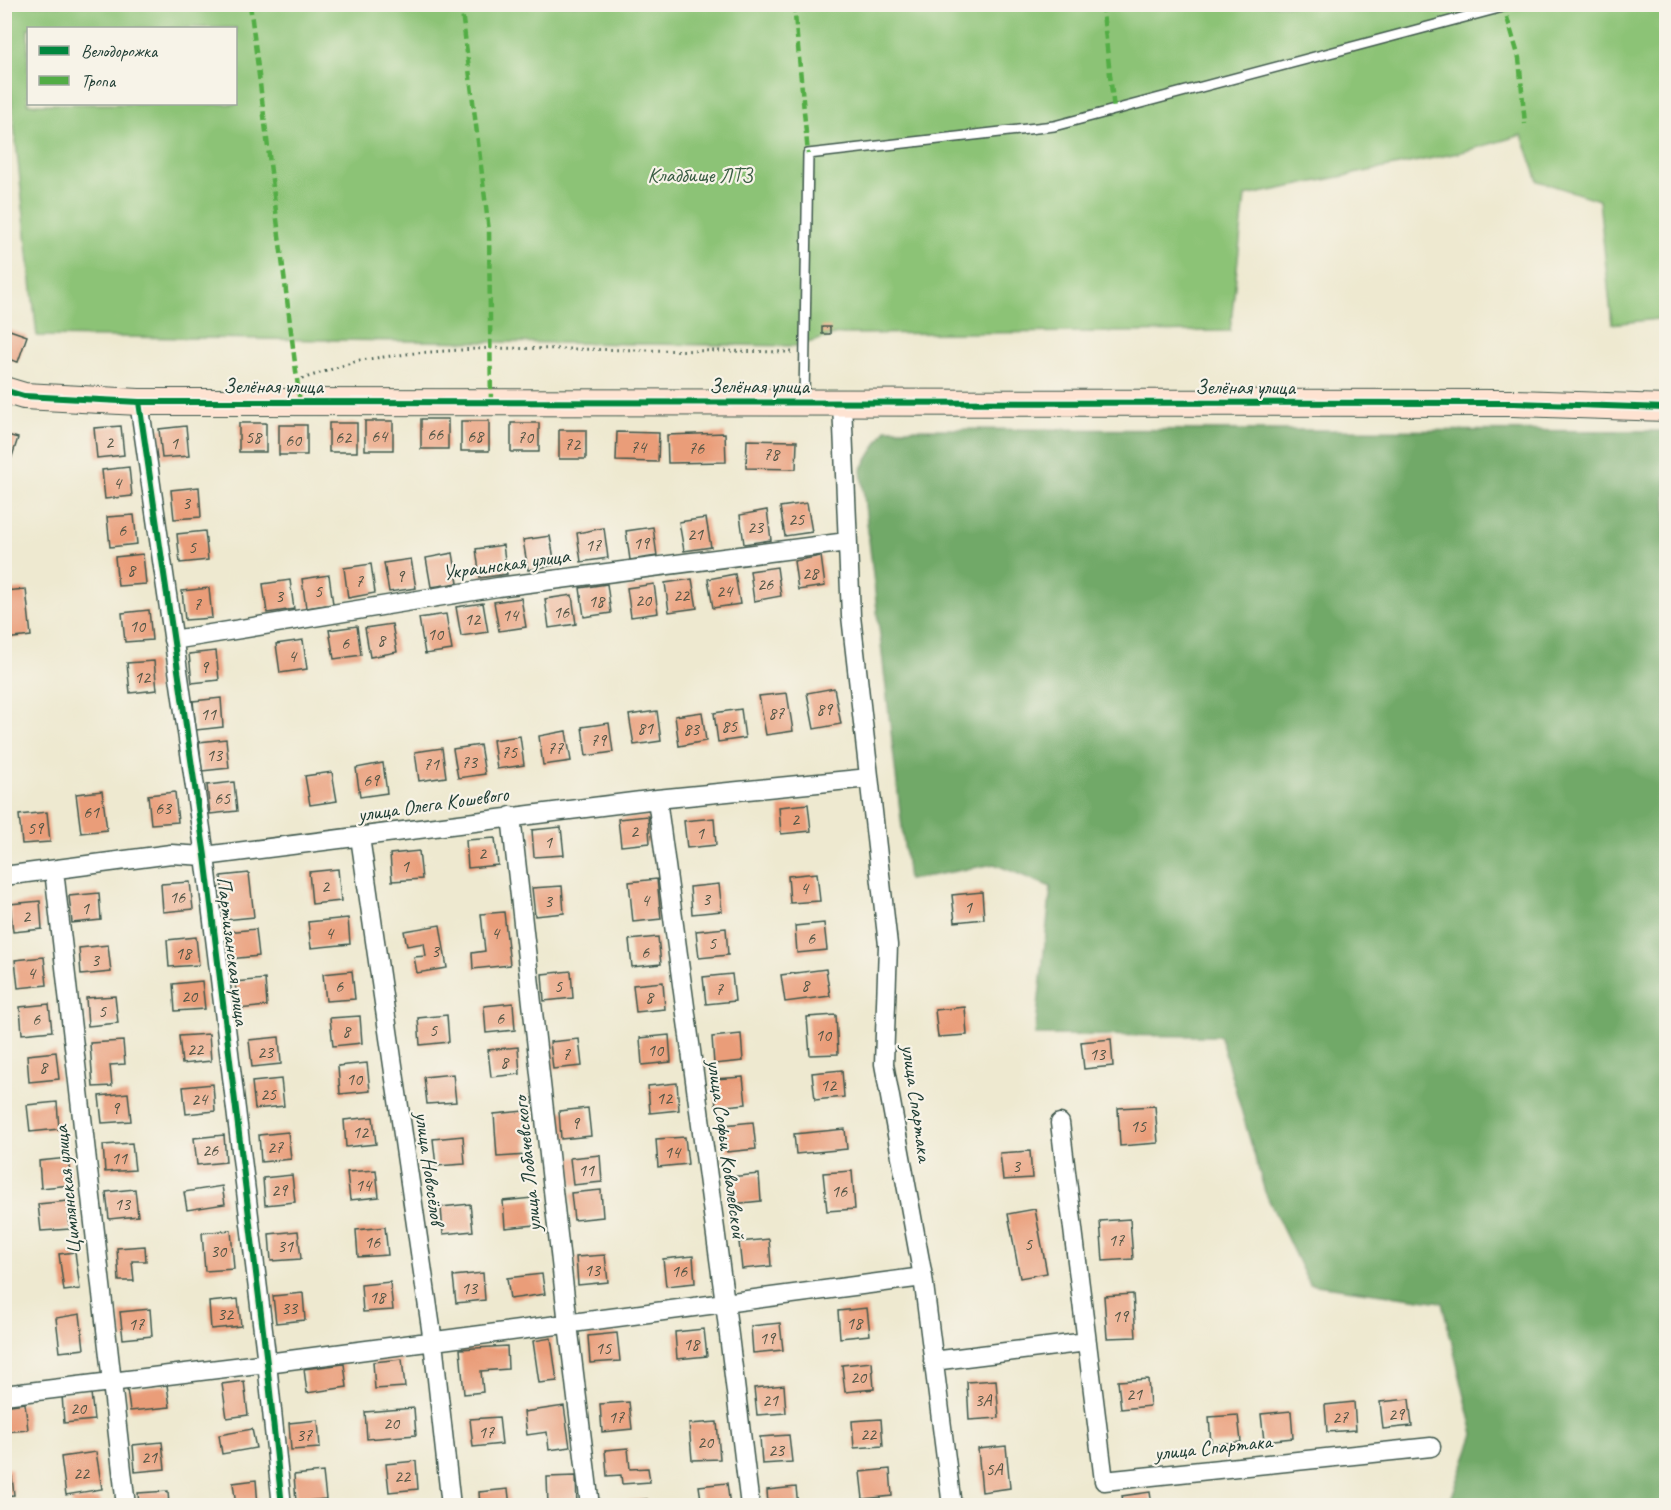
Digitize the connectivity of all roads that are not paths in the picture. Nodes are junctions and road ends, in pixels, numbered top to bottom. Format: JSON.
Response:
{"nodes":[{"id":1,"x":1503,"y":8,"type":"dead end"},
{"id":2,"x":4,"y":390,"type":"edge"},
{"id":3,"x":139,"y":402,"type":"junction"},
{"id":4,"x":804,"y":403,"type":"junction"},
{"id":5,"x":842,"y":403,"type":"junction"},
{"id":6,"x":1666,"y":408,"type":"edge"},
{"id":7,"x":847,"y":542,"type":"junction"},
{"id":8,"x":173,"y":640,"type":"junction"},
{"id":9,"x":869,"y":778,"type":"junction"},
{"id":10,"x":657,"y":799,"type":"junction"},
{"id":11,"x":511,"y":816,"type":"junction"},
{"id":12,"x":360,"y":837,"type":"junction"},
{"id":13,"x":205,"y":856,"type":"junction"},
{"id":14,"x":54,"y":870,"type":"junction"},
{"id":15,"x":4,"y":876,"type":"edge"},
{"id":16,"x":1060,"y":1123,"type":"dead end"},
{"id":17,"x":922,"y":1277,"type":"junction"},
{"id":18,"x":725,"y":1303,"type":"junction"},
{"id":19,"x":568,"y":1324,"type":"junction"},
{"id":20,"x":433,"y":1342,"type":"junction"},
{"id":21,"x":1087,"y":1342,"type":"junction"},
{"id":22,"x":933,"y":1361,"type":"junction"},
{"id":23,"x":267,"y":1364,"type":"junction"},
{"id":24,"x":111,"y":1382,"type":"junction"},
{"id":25,"x":4,"y":1395,"type":"edge"},
{"id":26,"x":1431,"y":1447,"type":"dead end"},
{"id":27,"x":126,"y":1506,"type":"edge"},
{"id":28,"x":282,"y":1506,"type":"edge"},
{"id":29,"x":451,"y":1506,"type":"edge"},
{"id":30,"x":590,"y":1506,"type":"edge"},
{"id":31,"x":750,"y":1506,"type":"edge"},
{"id":32,"x":952,"y":1506,"type":"edge"}],
"edges":[{"from":1,"to":4,"type":"lane"},
{"from":2,"to":3,"type":"street","name":"Зелёная улица"},
{"from":3,"to":4,"type":"street","name":"Зелёная улица"},
{"from":3,"to":8,"type":"street","name":"Партизанская улица"},
{"from":4,"to":5,"type":"street","name":"Зелёная улица"},
{"from":5,"to":6,"type":"street","name":"Зелёная улица"},
{"from":5,"to":7,"type":"street","name":"улица Спартака"},
{"from":7,"to":8,"type":"street","name":"Украинская улица"},
{"from":7,"to":9,"type":"street","name":"улица Спартака"},
{"from":8,"to":13,"type":"street","name":"Партизанская улица"},
{"from":9,"to":10,"type":"street","name":"улица Олега Кошевого"},
{"from":9,"to":17,"type":"street","name":"улица Спартака"},
{"from":10,"to":11,"type":"street","name":"улица Олега Кошевого"},
{"from":10,"to":18,"type":"street","name":"улица Софьи Ковалевской"},
{"from":11,"to":12,"type":"street","name":"улица Олега Кошевого"},
{"from":11,"to":19,"type":"street","name":"улица Лобачевского"},
{"from":12,"to":13,"type":"street","name":"улица Олега Кошевого"},
{"from":12,"to":20,"type":"street","name":"улица Новосёлов"},
{"from":13,"to":14,"type":"street","name":"улица Олега Кошевого"},
{"from":13,"to":23,"type":"street","name":"Партизанская улица"},
{"from":14,"to":15,"type":"street","name":"улица Олега Кошевого"},
{"from":14,"to":24,"type":"street","name":"Цимлянская улица"},
{"from":16,"to":21,"type":"street","name":"улица Спартака"},
{"from":17,"to":18,"type":"street"},
{"from":17,"to":22,"type":"street","name":"улица Спартака"},
{"from":18,"to":19,"type":"street"},
{"from":18,"to":31,"type":"street","name":"улица Софьи Ковалевской"},
{"from":19,"to":20,"type":"street"},
{"from":19,"to":30,"type":"street","name":"улица Лобачевского"},
{"from":20,"to":23,"type":"street"},
{"from":20,"to":29,"type":"street","name":"улица Новосёлов"},
{"from":21,"to":22,"type":"street"},
{"from":21,"to":26,"type":"street","name":"улица Спартака"},
{"from":22,"to":32,"type":"street","name":"улица Спартака"},
{"from":23,"to":24,"type":"street"},
{"from":23,"to":28,"type":"street","name":"Партизанская улица"},
{"from":24,"to":25,"type":"street"},
{"from":24,"to":27,"type":"street","name":"Цимлянская улица"}]}
